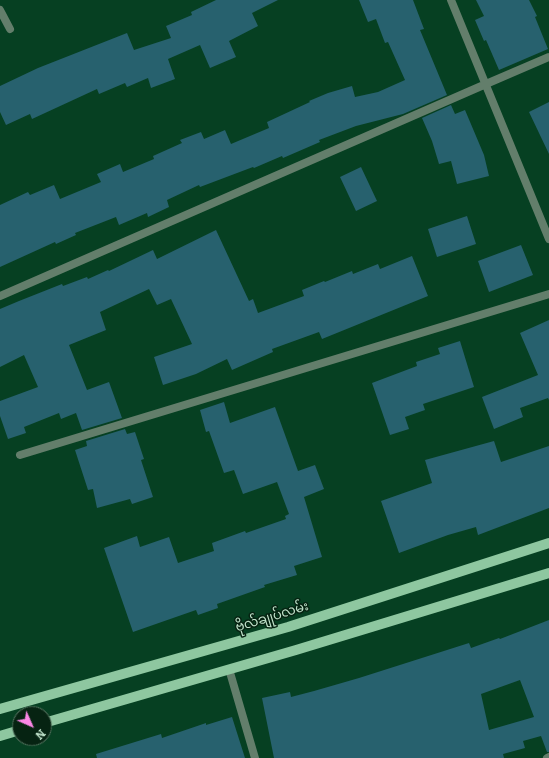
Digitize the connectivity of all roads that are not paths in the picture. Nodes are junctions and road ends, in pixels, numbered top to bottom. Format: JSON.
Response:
{"nodes":[{"id":1,"x":451,"y":0,"type":"edge"},
{"id":2,"x":0,"y":10,"type":"edge"},
{"id":3,"x":10,"y":29,"type":"dead end"},
{"id":4,"x":549,"y":57,"type":"edge"},
{"id":5,"x":486,"y":84,"type":"junction"},
{"id":6,"x":549,"y":239,"type":"edge"},
{"id":7,"x":549,"y":294,"type":"edge"},
{"id":8,"x":0,"y":296,"type":"edge"},
{"id":9,"x":20,"y":455,"type":"dead end"},
{"id":10,"x":549,"y":543,"type":"edge"},
{"id":11,"x":549,"y":573,"type":"edge"},
{"id":12,"x":229,"y":669,"type":"junction"},
{"id":13,"x":0,"y":709,"type":"edge"},
{"id":14,"x":52,"y":721,"type":"edge"},
{"id":15,"x":12,"y":732,"type":"edge"},
{"id":16,"x":0,"y":736,"type":"edge"},
{"id":17,"x":255,"y":758,"type":"edge"}],
"edges":[{"from":1,"to":5,"type":"street"},
{"from":2,"to":3,"type":"street"},
{"from":4,"to":5,"type":"street"},
{"from":5,"to":6,"type":"street"},
{"from":5,"to":8,"type":"street"},
{"from":7,"to":9,"type":"street"},
{"from":10,"to":13,"type":"main road","name":"ဗိုလ်ချုပ်လမ်း"},
{"from":11,"to":12,"type":"main road"},
{"from":12,"to":14,"type":"main road"},
{"from":12,"to":17,"type":"street"},
{"from":15,"to":16,"type":"main road"}]}
